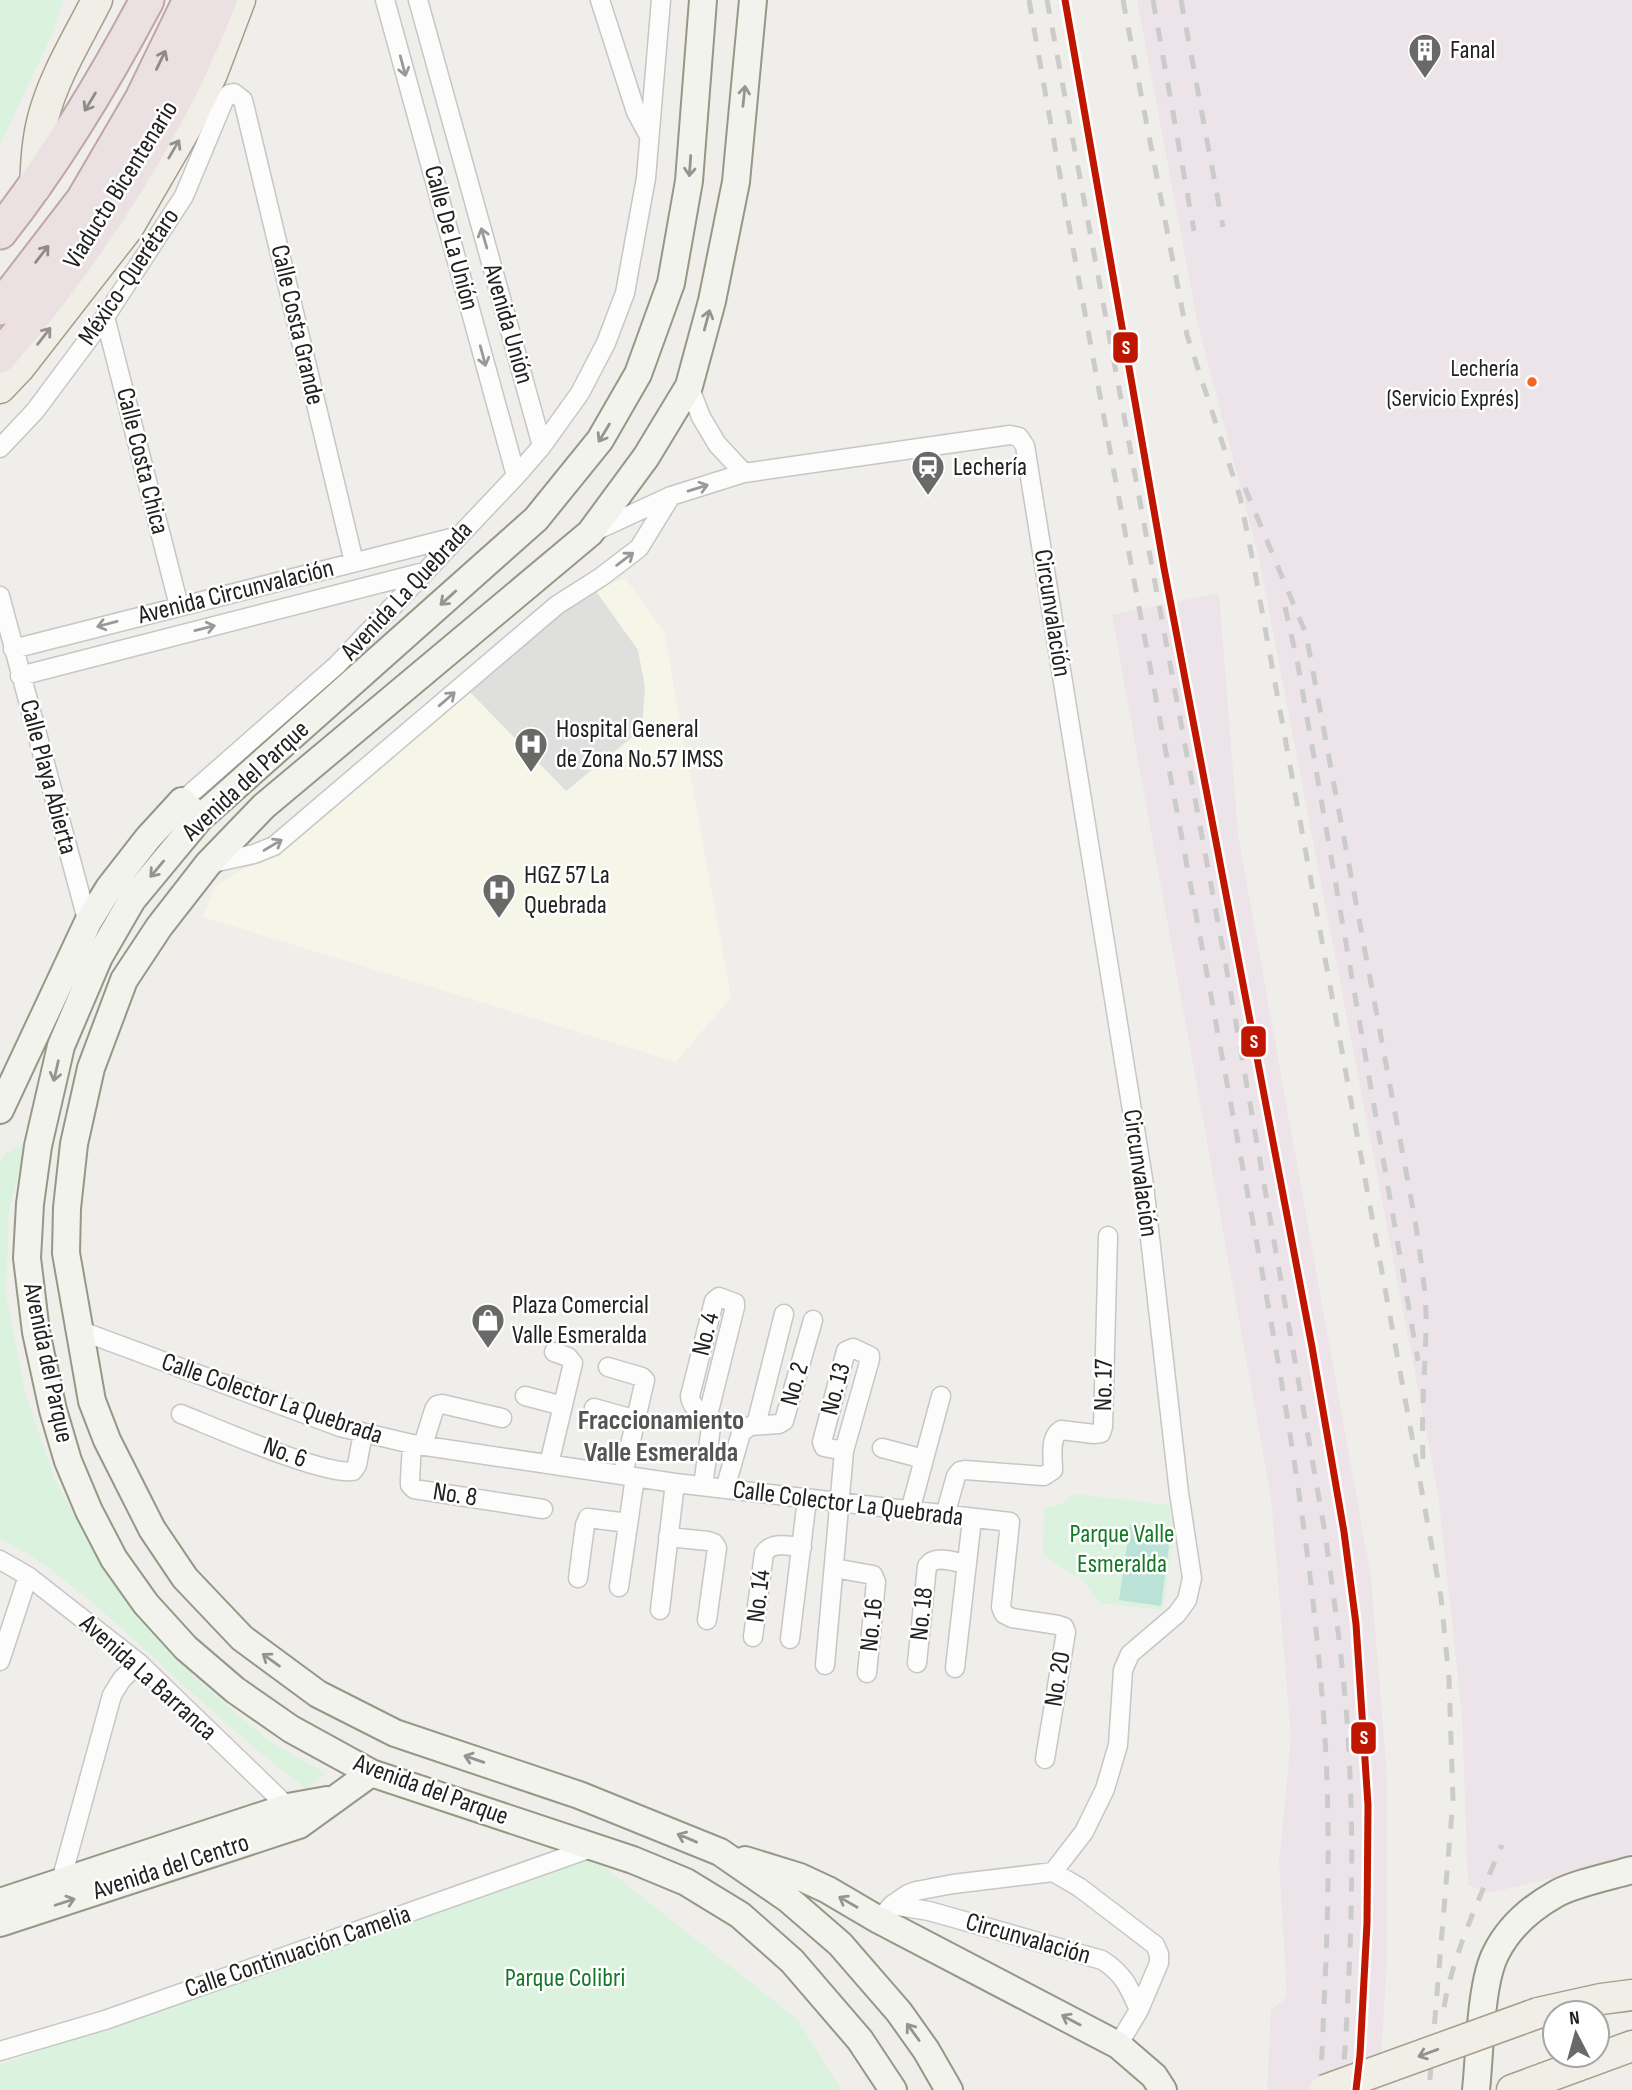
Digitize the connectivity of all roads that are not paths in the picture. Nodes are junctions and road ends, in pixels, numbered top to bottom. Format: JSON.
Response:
{"nodes":[{"id":1,"x":97,"y":0,"type":"edge"},
{"id":2,"x":147,"y":0,"type":"edge"},
{"id":3,"x":190,"y":0,"type":"edge"},
{"id":4,"x":220,"y":0,"type":"edge"},
{"id":5,"x":240,"y":0,"type":"edge"},
{"id":6,"x":385,"y":0,"type":"edge"},
{"id":7,"x":418,"y":0,"type":"edge"},
{"id":8,"x":600,"y":0,"type":"edge"},
{"id":9,"x":661,"y":0,"type":"edge"},
{"id":10,"x":703,"y":0,"type":"edge"},
{"id":11,"x":753,"y":0,"type":"edge"},
{"id":12,"x":234,"y":93,"type":"joint"},
{"id":13,"x":649,"y":136,"type":"junction"},
{"id":14,"x":35,"y":188,"type":"junction"},
{"id":15,"x":0,"y":200,"type":"edge"},
{"id":16,"x":0,"y":232,"type":"edge"},
{"id":17,"x":0,"y":308,"type":"edge"},
{"id":18,"x":105,"y":317,"type":"junction"},
{"id":19,"x":0,"y":356,"type":"edge"},
{"id":20,"x":689,"y":386,"type":"junction"},
{"id":21,"x":0,"y":388,"type":"edge"},
{"id":22,"x":542,"y":446,"type":"junction"},
{"id":23,"x":0,"y":448,"type":"edge"},
{"id":24,"x":744,"y":473,"type":"junction"},
{"id":25,"x":516,"y":476,"type":"junction"},
{"id":26,"x":671,"y":496,"type":"junction"},
{"id":27,"x":590,"y":533,"type":"junction"},
{"id":28,"x":459,"y":536,"type":"junction"},
{"id":29,"x":354,"y":562,"type":"junction"},
{"id":30,"x":425,"y":572,"type":"junction"},
{"id":31,"x":0,"y":596,"type":"edge"},
{"id":32,"x":179,"y":606,"type":"junction"},
{"id":33,"x":13,"y":649,"type":"junction"},
{"id":34,"x":20,"y":676,"type":"junction"},
{"id":35,"x":191,"y":809,"type":"junction"},
{"id":36,"x":208,"y":864,"type":"junction"},
{"id":37,"x":88,"y":922,"type":"junction"},
{"id":38,"x":99,"y":957,"type":"junction"},
{"id":39,"x":0,"y":1110,"type":"edge"},
{"id":40,"x":1108,"y":1236,"type":"dead end"},
{"id":41,"x":784,"y":1314,"type":"dead end"},
{"id":42,"x":813,"y":1320,"type":"dead end"},
{"id":43,"x":79,"y":1330,"type":"junction"},
{"id":44,"x":554,"y":1352,"type":"dead end"},
{"id":45,"x":608,"y":1367,"type":"dead end"},
{"id":46,"x":525,"y":1396,"type":"dead end"},
{"id":47,"x":940,"y":1396,"type":"dead end"},
{"id":48,"x":563,"y":1406,"type":"junction"},
{"id":49,"x":594,"y":1408,"type":"dead end"},
{"id":50,"x":181,"y":1414,"type":"dead end"},
{"id":51,"x":502,"y":1418,"type":"dead end"},
{"id":52,"x":706,"y":1419,"type":"junction"},
{"id":53,"x":637,"y":1420,"type":"junction"},
{"id":54,"x":756,"y":1425,"type":"junction"},
{"id":55,"x":363,"y":1433,"type":"junction"},
{"id":56,"x":418,"y":1445,"type":"junction"},
{"id":57,"x":882,"y":1448,"type":"dead end"},
{"id":58,"x":844,"y":1451,"type":"junction"},
{"id":59,"x":924,"y":1459,"type":"junction"},
{"id":60,"x":549,"y":1464,"type":"junction"},
{"id":61,"x":629,"y":1476,"type":"junction"},
{"id":62,"x":675,"y":1483,"type":"junction"},
{"id":63,"x":703,"y":1486,"type":"junction"},
{"id":64,"x":726,"y":1489,"type":"junction"},
{"id":65,"x":807,"y":1499,"type":"junction"},
{"id":66,"x":840,"y":1503,"type":"junction"},
{"id":67,"x":542,"y":1509,"type":"dead end"},
{"id":68,"x":910,"y":1511,"type":"junction"},
{"id":69,"x":945,"y":1515,"type":"junction"},
{"id":70,"x":972,"y":1518,"type":"junction"},
{"id":71,"x":1010,"y":1522,"type":"joint"},
{"id":72,"x":628,"y":1523,"type":"junction"},
{"id":73,"x":668,"y":1537,"type":"junction"},
{"id":74,"x":802,"y":1547,"type":"junction"},
{"id":75,"x":0,"y":1560,"type":"edge"},
{"id":76,"x":966,"y":1564,"type":"junction"},
{"id":77,"x":834,"y":1568,"type":"junction"},
{"id":78,"x":28,"y":1576,"type":"junction"},
{"id":79,"x":578,"y":1578,"type":"dead end"},
{"id":80,"x":620,"y":1587,"type":"dead end"},
{"id":81,"x":660,"y":1610,"type":"dead end"},
{"id":82,"x":708,"y":1620,"type":"dead end"},
{"id":83,"x":753,"y":1637,"type":"dead end"},
{"id":84,"x":790,"y":1639,"type":"dead end"},
{"id":85,"x":0,"y":1661,"type":"edge"},
{"id":86,"x":139,"y":1663,"type":"junction"},
{"id":87,"x":917,"y":1663,"type":"dead end"},
{"id":88,"x":825,"y":1665,"type":"dead end"},
{"id":89,"x":954,"y":1668,"type":"dead end"},
{"id":90,"x":867,"y":1673,"type":"dead end"},
{"id":91,"x":1045,"y":1759,"type":"dead end"},
{"id":92,"x":371,"y":1773,"type":"junction"},
{"id":93,"x":293,"y":1816,"type":"junction"},
{"id":94,"x":594,"y":1847,"type":"junction"},
{"id":95,"x":720,"y":1853,"type":"junction"},
{"id":96,"x":1632,"y":1870,"type":"edge"},
{"id":97,"x":1053,"y":1872,"type":"junction"},
{"id":98,"x":61,"y":1881,"type":"junction"},
{"id":99,"x":0,"y":1902,"type":"edge"},
{"id":100,"x":886,"y":1912,"type":"junction"},
{"id":101,"x":0,"y":1923,"type":"edge"},
{"id":102,"x":1632,"y":1988,"type":"edge"},
{"id":103,"x":1632,"y":1995,"type":"edge"},
{"id":104,"x":1601,"y":1999,"type":"joint"},
{"id":105,"x":1139,"y":2010,"type":"junction"},
{"id":106,"x":1541,"y":2012,"type":"edge"},
{"id":107,"x":1118,"y":2045,"type":"junction"},
{"id":108,"x":1632,"y":2046,"type":"edge"},
{"id":109,"x":0,"y":2051,"type":"edge"},
{"id":110,"x":892,"y":2090,"type":"edge"},
{"id":111,"x":949,"y":2090,"type":"edge"},
{"id":112,"x":1163,"y":2090,"type":"edge"},
{"id":113,"x":1325,"y":2090,"type":"edge"},
{"id":114,"x":1476,"y":2090,"type":"edge"},
{"id":115,"x":1511,"y":2090,"type":"edge"}],
"edges":[{"from":1,"to":14,"type":"main road"},
{"from":2,"to":14,"type":"highway","one_way":true},
{"from":17,"to":3,"type":"highway","one_way":true},
{"from":4,"to":19,"type":"highway","name":"Viaducto Bicentenario"},
{"from":21,"to":5,"type":"main road","one_way":true},
{"from":6,"to":25,"type":"street","name":"Calle De La Unión","one_way":true},
{"from":22,"to":7,"type":"street","name":"Avenida Unión","one_way":true},
{"from":8,"to":13,"type":"street"},
{"from":9,"to":13,"type":"street","name":"Avenida La Quebrada"},
{"from":10,"to":35,"type":"main road","name":"Avenida del Parque","one_way":true},
{"from":20,"to":11,"type":"main road","name":"Avenida del Parque","one_way":true},
{"from":12,"to":18,"type":"street","name":"México-Querétaro"},
{"from":12,"to":29,"type":"street","name":"Calle Costa Grande"},
{"from":13,"to":22,"type":"street","name":"Avenida La Quebrada"},
{"from":14,"to":15,"type":"highway"},
{"from":14,"to":16,"type":"highway"},
{"from":18,"to":23,"type":"street","name":"México-Querétaro"},
{"from":18,"to":32,"type":"street","name":"Calle Costa Chica"},
{"from":20,"to":24,"type":"street"},
{"from":20,"to":27,"type":"main road","name":"Avenida del Parque"},
{"from":22,"to":25,"type":"street","name":"Avenida La Quebrada"},
{"from":26,"to":24,"type":"street","one_way":true},
{"from":24,"to":97,"type":"street","name":"Circunvalación"},
{"from":25,"to":28,"type":"street","name":"Avenida La Quebrada"},
{"from":26,"to":27,"type":"street"},
{"from":36,"to":26,"type":"street","name":"Avenida del Parque","one_way":true},
{"from":27,"to":36,"type":"main road","name":"Avenida del Parque"},
{"from":28,"to":29,"type":"street","name":"Avenida Circunvalación"},
{"from":28,"to":30,"type":"street","name":"Avenida La Quebrada"},
{"from":29,"to":32,"type":"street","name":"Avenida Circunvalación"},
{"from":34,"to":30,"type":"street","name":"Avenida Circunvalación","one_way":true},
{"from":30,"to":35,"type":"street","name":"Avenida La Quebrada"},
{"from":31,"to":33,"type":"street","name":"Calle Playa Abierta"},
{"from":32,"to":33,"type":"street","name":"Avenida Circunvalación","one_way":true},
{"from":33,"to":34,"type":"street","name":"Calle Playa Abierta"},
{"from":34,"to":37,"type":"street","name":"Calle Playa Abierta"},
{"from":35,"to":37,"type":"main road","name":"Avenida La Quebrada"},
{"from":35,"to":38,"type":"main road","name":"Avenida del Parque","one_way":true},
{"from":36,"to":43,"type":"main road","name":"Avenida del Parque"},
{"from":37,"to":38,"type":"street","name":"Calle Playa Abierta"},
{"from":37,"to":39,"type":"main road","name":"Avenida La Quebrada"},
{"from":38,"to":92,"type":"main road","name":"Avenida del Parque","one_way":true},
{"from":40,"to":69,"type":"street","name":"No. 17"},
{"from":41,"to":54,"type":"street","name":"No. 2"},
{"from":42,"to":54,"type":"street","name":"No. 2"},
{"from":43,"to":55,"type":"street","name":"Calle Colector La Quebrada"},
{"from":95,"to":43,"type":"main road","name":"Avenida del Parque","one_way":true},
{"from":44,"to":48,"type":"street"},
{"from":45,"to":53,"type":"street"},
{"from":46,"to":48,"type":"street"},
{"from":47,"to":59,"type":"street"},
{"from":48,"to":60,"type":"street"},
{"from":49,"to":53,"type":"street"},
{"from":50,"to":55,"type":"street","name":"No. 6"},
{"from":51,"to":56,"type":"street"},
{"from":52,"to":52,"type":"street","name":"No. 4"},
{"from":52,"to":63,"type":"street","name":"No. 4"},
{"from":53,"to":61,"type":"street"},
{"from":54,"to":64,"type":"street","name":"No. 2"},
{"from":55,"to":56,"type":"street","name":"Calle Colector La Quebrada"},
{"from":56,"to":60,"type":"street","name":"Calle Colector La Quebrada"},
{"from":56,"to":67,"type":"street","name":"No. 8"},
{"from":57,"to":59,"type":"street"},
{"from":58,"to":58,"type":"street","name":"No. 13"},
{"from":58,"to":66,"type":"street","name":"No. 13"},
{"from":59,"to":68,"type":"street"},
{"from":60,"to":61,"type":"street","name":"Calle Colector La Quebrada"},
{"from":61,"to":62,"type":"street","name":"Calle Colector La Quebrada"},
{"from":61,"to":72,"type":"street"},
{"from":62,"to":63,"type":"street","name":"Calle Colector La Quebrada"},
{"from":62,"to":73,"type":"street"},
{"from":63,"to":64,"type":"street","name":"Calle Colector La Quebrada"},
{"from":64,"to":65,"type":"street","name":"Calle Colector La Quebrada"},
{"from":65,"to":66,"type":"street","name":"Calle Colector La Quebrada"},
{"from":65,"to":74,"type":"street","name":"No. 14"},
{"from":66,"to":68,"type":"street","name":"Calle Colector La Quebrada"},
{"from":66,"to":77,"type":"street","name":"No. 16"},
{"from":68,"to":69,"type":"street","name":"Calle Colector La Quebrada"},
{"from":69,"to":70,"type":"street","name":"Calle Colector La Quebrada"},
{"from":70,"to":71,"type":"street","name":"Calle Colector La Quebrada"},
{"from":70,"to":76,"type":"street","name":"No. 18"},
{"from":71,"to":91,"type":"street","name":"No. 20"},
{"from":72,"to":79,"type":"street"},
{"from":72,"to":80,"type":"street"},
{"from":73,"to":81,"type":"street"},
{"from":73,"to":82,"type":"street"},
{"from":74,"to":83,"type":"street","name":"No. 14"},
{"from":74,"to":84,"type":"street","name":"No. 14"},
{"from":75,"to":78,"type":"street","name":"Avenida La Barranca"},
{"from":76,"to":87,"type":"street","name":"No. 18"},
{"from":76,"to":89,"type":"street","name":"No. 18"},
{"from":77,"to":88,"type":"street","name":"No. 16"},
{"from":77,"to":90,"type":"street","name":"No. 16"},
{"from":78,"to":85,"type":"street"},
{"from":78,"to":86,"type":"street","name":"Avenida La Barranca"},
{"from":86,"to":93,"type":"street","name":"Avenida La Barranca"},
{"from":86,"to":98,"type":"street"},
{"from":92,"to":93,"type":"main road","name":"Avenida del Centro"},
{"from":92,"to":94,"type":"main road","name":"Avenida del Parque"},
{"from":93,"to":98,"type":"main road","name":"Avenida del Centro"},
{"from":101,"to":93,"type":"main road","name":"Avenida del Centro","one_way":true},
{"from":94,"to":109,"type":"street","name":"Calle Continuación Camelia"},
{"from":94,"to":110,"type":"main road","name":"Avenida del Parque"},
{"from":100,"to":95,"type":"main road","one_way":true},
{"from":111,"to":95,"type":"main road","name":"Avenida del Parque","one_way":true},
{"from":96,"to":114,"type":"main road"},
{"from":97,"to":100,"type":"street","name":"Circunvalación"},
{"from":97,"to":105,"type":"street","name":"Circunvalación"},
{"from":98,"to":99,"type":"main road","name":"Avenida del Centro"},
{"from":100,"to":105,"type":"street","name":"Circunvalación"},
{"from":107,"to":100,"type":"main road","one_way":true},
{"from":102,"to":104,"type":"main road"},
{"from":103,"to":104,"type":"main road"},
{"from":105,"to":107,"type":"street","name":"Circunvalación"},
{"from":106,"to":113,"type":"main road","one_way":true,"bridge":true},
{"from":107,"to":112,"type":"main road"},
{"from":108,"to":115,"type":"main road"}]}
